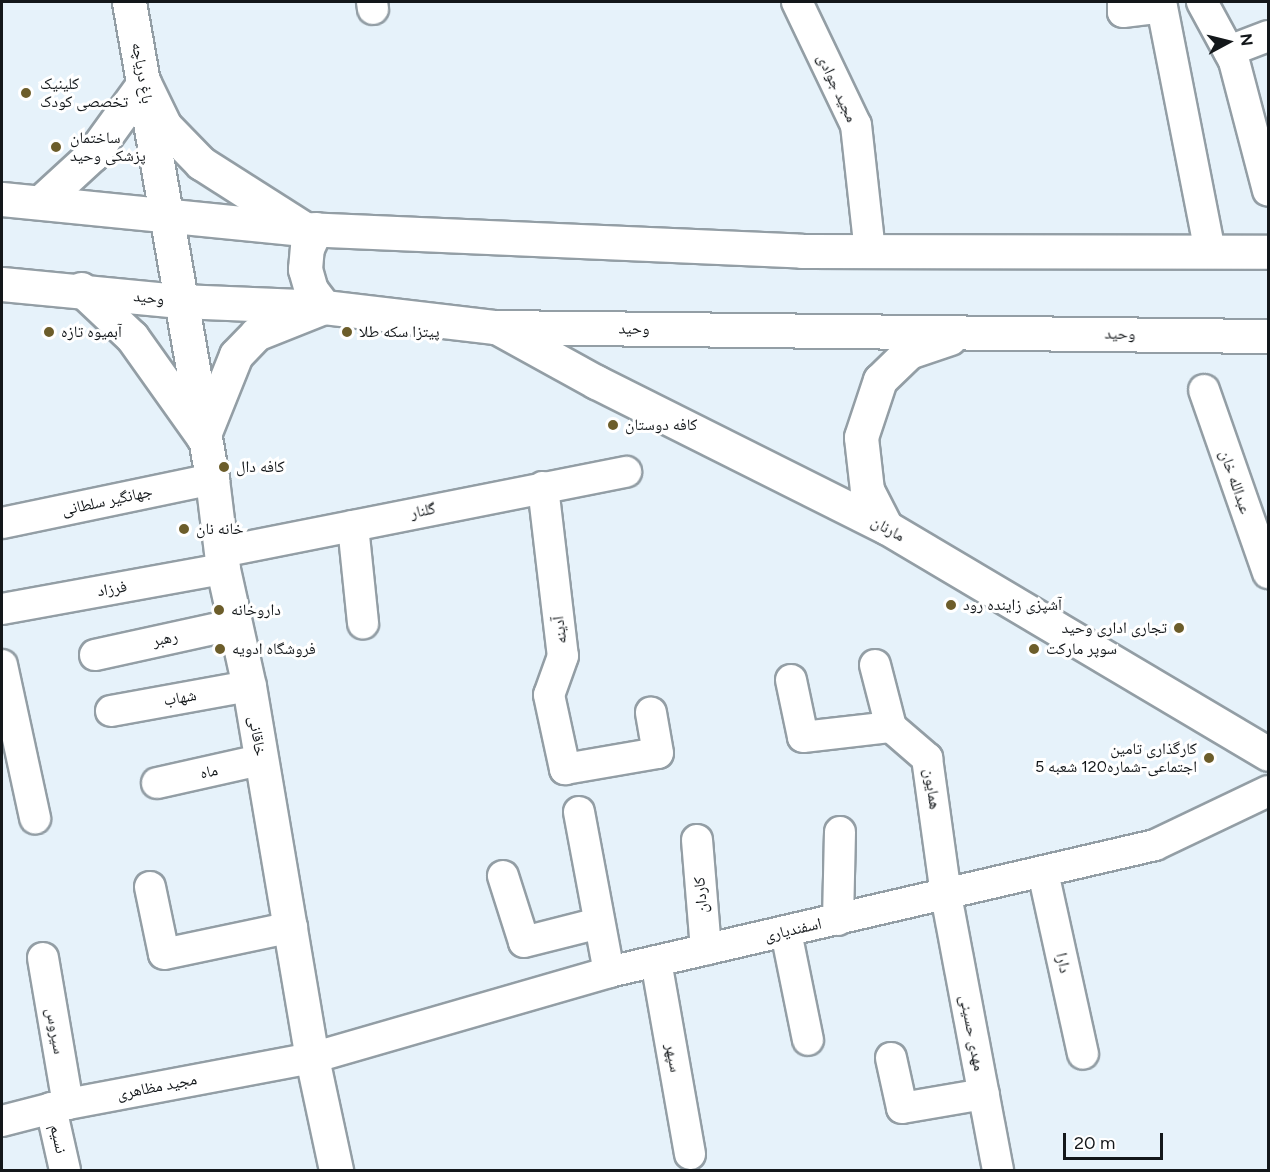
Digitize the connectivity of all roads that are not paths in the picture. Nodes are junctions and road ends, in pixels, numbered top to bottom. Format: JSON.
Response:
{"nodes":[{"id":1,"x":129,"y":2,"type":"edge"},
{"id":2,"x":796,"y":2,"type":"edge"},
{"id":3,"x":1124,"y":2,"type":"edge"},
{"id":4,"x":1202,"y":2,"type":"edge"},
{"id":5,"x":1269,"y":36,"type":"edge"},
{"id":6,"x":1229,"y":51,"type":"junction"},
{"id":7,"x":144,"y":83,"type":"junction"},
{"id":8,"x":1268,"y":186,"type":"edge"},
{"id":9,"x":2,"y":199,"type":"edge"},
{"id":10,"x":43,"y":200,"type":"junction"},
{"id":11,"x":166,"y":215,"type":"junction"},
{"id":12,"x":310,"y":229,"type":"junction"},
{"id":13,"x":870,"y":251,"type":"junction"},
{"id":14,"x":1210,"y":252,"type":"junction"},
{"id":15,"x":1269,"y":252,"type":"edge"},
{"id":16,"x":2,"y":284,"type":"edge"},
{"id":17,"x":81,"y":289,"type":"junction"},
{"id":18,"x":180,"y":301,"type":"junction"},
{"id":19,"x":324,"y":307,"type":"junction"},
{"id":20,"x":495,"y":327,"type":"junction"},
{"id":21,"x":970,"y":331,"type":"junction"},
{"id":22,"x":1269,"y":336,"type":"edge"},
{"id":23,"x":1204,"y":390,"type":"dead end"},
{"id":24,"x":203,"y":437,"type":"junction"},
{"id":25,"x":626,"y":472,"type":"dead end"},
{"id":26,"x":212,"y":479,"type":"junction"},
{"id":27,"x":543,"y":487,"type":"junction"},
{"id":28,"x":2,"y":523,"type":"edge"},
{"id":29,"x":353,"y":526,"type":"junction"},
{"id":30,"x":886,"y":527,"type":"junction"},
{"id":31,"x":222,"y":561,"type":"junction"},
{"id":32,"x":1269,"y":573,"type":"edge"},
{"id":33,"x":2,"y":609,"type":"edge"},
{"id":34,"x":363,"y":623,"type":"dead end"},
{"id":35,"x":236,"y":624,"type":"junction"},
{"id":36,"x":95,"y":655,"type":"dead end"},
{"id":37,"x":2,"y":665,"type":"edge"},
{"id":38,"x":875,"y":665,"type":"dead end"},
{"id":39,"x":791,"y":680,"type":"dead end"},
{"id":40,"x":249,"y":686,"type":"junction"},
{"id":41,"x":111,"y":711,"type":"dead end"},
{"id":42,"x":651,"y":713,"type":"dead end"},
{"id":43,"x":891,"y":727,"type":"junction"},
{"id":44,"x":1269,"y":754,"type":"edge"},
{"id":45,"x":260,"y":760,"type":"junction"},
{"id":46,"x":157,"y":783,"type":"dead end"},
{"id":47,"x":1267,"y":796,"type":"edge"},
{"id":48,"x":579,"y":812,"type":"dead end"},
{"id":49,"x":35,"y":818,"type":"dead end"},
{"id":50,"x":840,"y":832,"type":"dead end"},
{"id":51,"x":697,"y":840,"type":"dead end"},
{"id":52,"x":1043,"y":872,"type":"junction"},
{"id":53,"x":503,"y":876,"type":"dead end"},
{"id":54,"x":150,"y":887,"type":"dead end"},
{"id":55,"x":946,"y":895,"type":"junction"},
{"id":56,"x":838,"y":920,"type":"junction"},
{"id":57,"x":599,"y":923,"type":"junction"},
{"id":58,"x":292,"y":927,"type":"junction"},
{"id":59,"x":786,"y":932,"type":"junction"},
{"id":60,"x":706,"y":950,"type":"junction"},
{"id":61,"x":43,"y":958,"type":"dead end"},
{"id":62,"x":656,"y":961,"type":"junction"},
{"id":63,"x":609,"y":972,"type":"junction"},
{"id":64,"x":808,"y":1040,"type":"dead end"},
{"id":65,"x":1083,"y":1054,"type":"dead end"},
{"id":66,"x":312,"y":1058,"type":"junction"},
{"id":67,"x":891,"y":1058,"type":"dead end"},
{"id":68,"x":984,"y":1094,"type":"junction"},
{"id":69,"x":60,"y":1106,"type":"junction"},
{"id":70,"x":2,"y":1121,"type":"edge"},
{"id":71,"x":690,"y":1154,"type":"dead end"},
{"id":72,"x":65,"y":1170,"type":"edge"},
{"id":73,"x":336,"y":1170,"type":"edge"},
{"id":74,"x":998,"y":1170,"type":"edge"}],
"edges":[{"from":1,"to":7,"type":"main road","name":"باغ دریاچه"},
{"from":2,"to":13,"type":"street","name":"مجید جوادی"},
{"from":3,"to":14,"type":"street"},
{"from":4,"to":6,"type":"street"},
{"from":5,"to":6,"type":"street"},
{"from":6,"to":8,"type":"street"},
{"from":7,"to":10,"type":"main road"},
{"from":7,"to":11,"type":"main road","name":"باغ دریاچه"},
{"from":7,"to":12,"type":"main road"},
{"from":9,"to":10,"type":"main road"},
{"from":10,"to":11,"type":"main road"},
{"from":11,"to":12,"type":"main road"},
{"from":11,"to":18,"type":"main road","name":"باغ دریاچه"},
{"from":12,"to":13,"type":"main road"},
{"from":12,"to":19,"type":"main road"},
{"from":13,"to":14,"type":"main road"},
{"from":14,"to":15,"type":"main road"},
{"from":16,"to":17,"type":"main road","name":"وحید"},
{"from":17,"to":18,"type":"main road","name":"وحید"},
{"from":17,"to":24,"type":"main road"},
{"from":18,"to":19,"type":"main road","name":"وحید"},
{"from":18,"to":24,"type":"main road","name":"خاقانی"},
{"from":19,"to":20,"type":"main road","name":"وحید"},
{"from":19,"to":24,"type":"main road"},
{"from":20,"to":21,"type":"main road","name":"وحید"},
{"from":20,"to":30,"type":"main road","name":"مارنان"},
{"from":21,"to":22,"type":"main road","name":"وحید"},
{"from":21,"to":30,"type":"main road"},
{"from":23,"to":32,"type":"street","name":"عبدالله خان"},
{"from":24,"to":26,"type":"main road","name":"خاقانی"},
{"from":25,"to":27,"type":"street","name":"گلنار"},
{"from":26,"to":28,"type":"street","name":"جهانگیر سلطانی"},
{"from":26,"to":31,"type":"main road","name":"خاقانی"},
{"from":27,"to":29,"type":"street","name":"گلنار"},
{"from":27,"to":42,"type":"street","name":"آدینه"},
{"from":29,"to":31,"type":"street","name":"گلنار"},
{"from":29,"to":34,"type":"street"},
{"from":30,"to":44,"type":"main road","name":"مارنان"},
{"from":31,"to":33,"type":"street","name":"فرزاد"},
{"from":31,"to":35,"type":"main road","name":"خاقانی"},
{"from":35,"to":36,"type":"street","name":"رهبر"},
{"from":35,"to":40,"type":"main road","name":"خاقانی"},
{"from":37,"to":49,"type":"street"},
{"from":38,"to":43,"type":"street"},
{"from":39,"to":43,"type":"street"},
{"from":40,"to":41,"type":"street","name":"شهاب"},
{"from":40,"to":45,"type":"main road","name":"خاقانی"},
{"from":43,"to":55,"type":"street","name":"همایون"},
{"from":45,"to":46,"type":"street","name":"ماه"},
{"from":45,"to":58,"type":"main road","name":"خاقانی"},
{"from":47,"to":52,"type":"street","name":"اسفندیاری"},
{"from":48,"to":57,"type":"street"},
{"from":50,"to":56,"type":"street"},
{"from":51,"to":60,"type":"street","name":"کاردان"},
{"from":52,"to":55,"type":"street","name":"اسفندیاری"},
{"from":52,"to":65,"type":"street","name":"دارا"},
{"from":53,"to":57,"type":"street"},
{"from":54,"to":58,"type":"street"},
{"from":55,"to":56,"type":"street","name":"اسفندیاری"},
{"from":55,"to":68,"type":"street","name":"مهدی حسینی"},
{"from":56,"to":59,"type":"street","name":"اسفندیاری"},
{"from":57,"to":63,"type":"street"},
{"from":58,"to":66,"type":"main road","name":"خاقانی"},
{"from":59,"to":60,"type":"street","name":"اسفندیاری"},
{"from":59,"to":64,"type":"street"},
{"from":60,"to":62,"type":"street","name":"اسفندیاری"},
{"from":61,"to":69,"type":"street","name":"سیروس"},
{"from":62,"to":63,"type":"street","name":"اسفندیاری"},
{"from":62,"to":71,"type":"street","name":"سپهر"},
{"from":63,"to":66,"type":"street","name":"اسفندیاری"},
{"from":66,"to":69,"type":"street","name":"مجید مظاهری"},
{"from":66,"to":73,"type":"main road","name":"خاقانی"},
{"from":67,"to":68,"type":"street"},
{"from":68,"to":74,"type":"street","name":"مهدی حسینی"},
{"from":69,"to":70,"type":"street","name":"مجید مظاهری"},
{"from":69,"to":72,"type":"street","name":"نسیم"}]}
